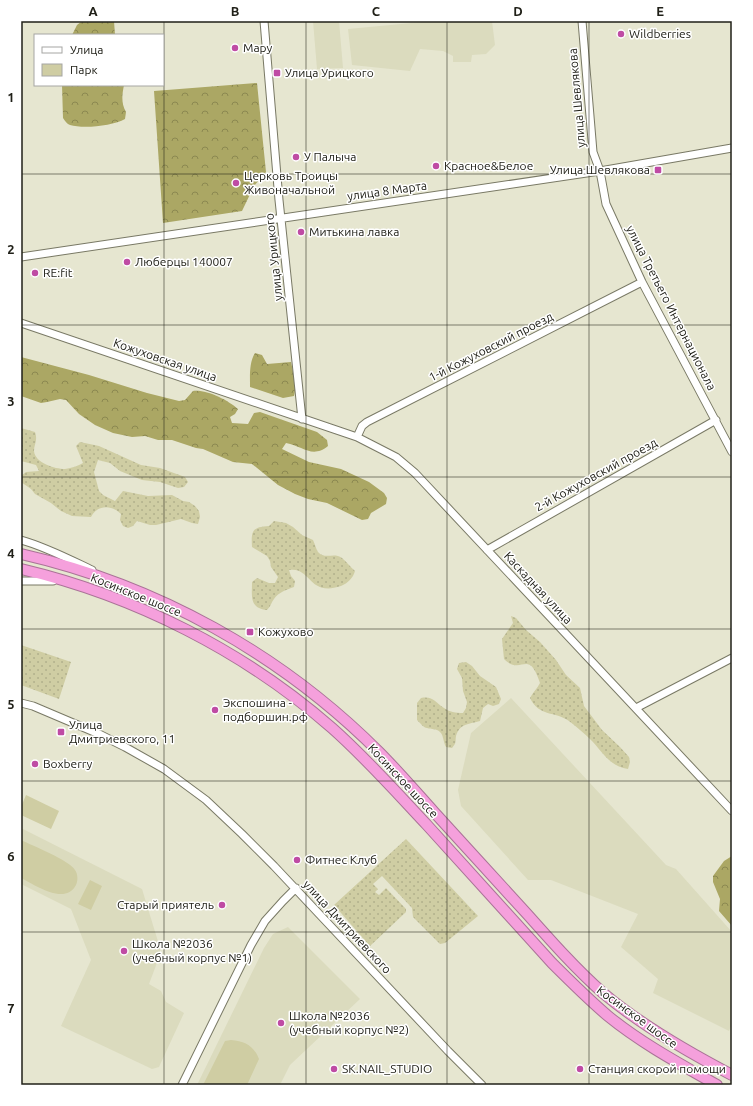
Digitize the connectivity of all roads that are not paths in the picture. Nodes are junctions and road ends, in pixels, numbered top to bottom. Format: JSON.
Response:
{"nodes":[{"id":1,"x":264,"y":21,"type":"edge"},
{"id":2,"x":582,"y":21,"type":"edge"},
{"id":3,"x":732,"y":148,"type":"edge"},
{"id":4,"x":600,"y":171,"type":"junction"},
{"id":5,"x":281,"y":218,"type":"junction"},
{"id":6,"x":21,"y":257,"type":"edge"},
{"id":7,"x":642,"y":282,"type":"junction"},
{"id":8,"x":21,"y":323,"type":"edge"},
{"id":9,"x":302,"y":418,"type":"junction"},
{"id":10,"x":716,"y":420,"type":"junction"},
{"id":11,"x":357,"y":437,"type":"junction"},
{"id":12,"x":732,"y":452,"type":"edge"},
{"id":13,"x":21,"y":540,"type":"edge"},
{"id":14,"x":488,"y":550,"type":"junction"},
{"id":15,"x":21,"y":554,"type":"edge"},
{"id":16,"x":21,"y":569,"type":"edge"},
{"id":17,"x":21,"y":581,"type":"edge"},
{"id":18,"x":69,"y":582,"type":"junction"},
{"id":19,"x":115,"y":582,"type":"junction"},
{"id":20,"x":732,"y":658,"type":"edge"},
{"id":21,"x":21,"y":704,"type":"edge"},
{"id":22,"x":636,"y":708,"type":"junction"},
{"id":23,"x":732,"y":811,"type":"edge"},
{"id":24,"x":296,"y":888,"type":"junction"},
{"id":25,"x":727,"y":1070,"type":"edge"},
{"id":26,"x":732,"y":1076,"type":"edge"},
{"id":27,"x":182,"y":1085,"type":"edge"},
{"id":28,"x":482,"y":1085,"type":"edge"},
{"id":29,"x":717,"y":1085,"type":"edge"}],
"edges":[{"from":1,"to":5,"type":"street","name":"улица Урицкого"},
{"from":2,"to":4,"type":"street","name":"улица Шевлякова"},
{"from":3,"to":4,"type":"street","name":"улица 8 Марта"},
{"from":4,"to":5,"type":"street","name":"улица 8 Марта"},
{"from":4,"to":7,"type":"street","name":"улица Третьего Интернационала"},
{"from":5,"to":6,"type":"street","name":"улица 8 Марта"},
{"from":5,"to":9,"type":"street","name":"улица Урицкого"},
{"from":7,"to":10,"type":"street","name":"улица Третьего Интернационала"},
{"from":7,"to":11,"type":"street","name":"1-й Кожуховский проезд"},
{"from":8,"to":9,"type":"street","name":"Кожуховская улица"},
{"from":9,"to":11,"type":"street","name":"Каскадная улица"},
{"from":10,"to":12,"type":"street","name":"улица Третьего Интернационала"},
{"from":10,"to":14,"type":"street","name":"2-й Кожуховский проезд"},
{"from":11,"to":14,"type":"street","name":"Каскадная улица"},
{"from":13,"to":19,"type":"street"},
{"from":14,"to":22,"type":"street","name":"Каскадная улица"},
{"from":15,"to":19,"type":"highway","name":"Косинское шоссе"},
{"from":16,"to":18,"type":"highway","name":"Косинское шоссе"},
{"from":17,"to":18,"type":"street"},
{"from":18,"to":29,"type":"highway","name":"Косинское шоссе"},
{"from":19,"to":25,"type":"highway","name":"Косинское шоссе"},
{"from":20,"to":22,"type":"street"},
{"from":21,"to":24,"type":"street","name":"улица Дмитриевского"},
{"from":22,"to":23,"type":"street","name":"Каскадная улица"},
{"from":24,"to":27,"type":"street"},
{"from":24,"to":28,"type":"street","name":"улица Дмитриевского"},
{"from":25,"to":26,"type":"highway","name":"Косинское шоссе"}]}
